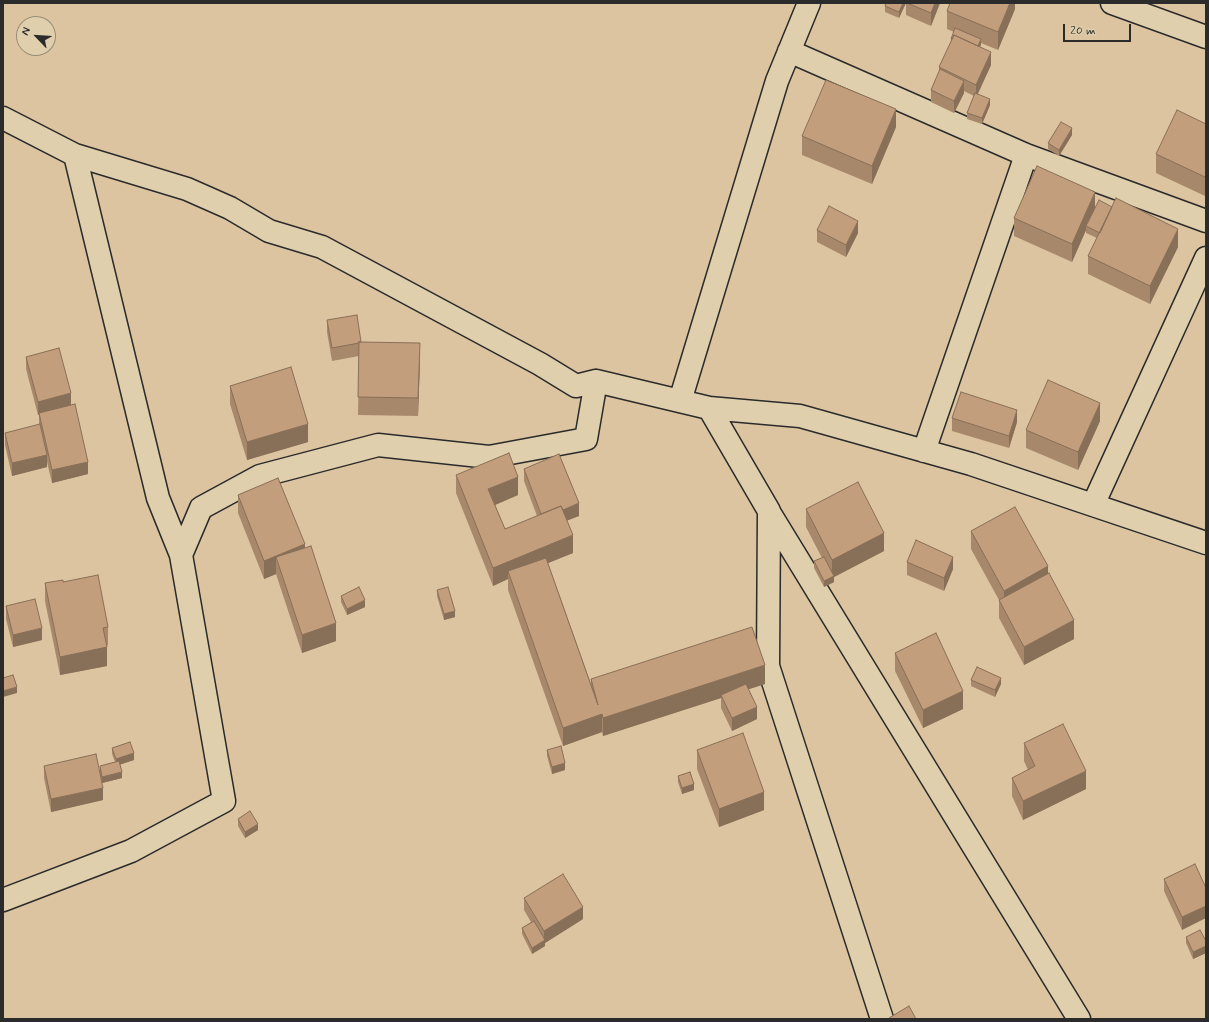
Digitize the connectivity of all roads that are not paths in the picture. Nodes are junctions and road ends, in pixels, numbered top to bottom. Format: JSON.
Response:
{"nodes":[{"id":1,"x":809,"y":3,"type":"edge"},
{"id":2,"x":1112,"y":3,"type":"edge"},
{"id":3,"x":1206,"y":37,"type":"edge"},
{"id":4,"x":789,"y":51,"type":"junction"},
{"id":5,"x":3,"y":118,"type":"edge"},
{"id":6,"x":75,"y":155,"type":"junction"},
{"id":7,"x":1026,"y":155,"type":"junction"},
{"id":8,"x":1206,"y":221,"type":"edge"},
{"id":9,"x":1206,"y":258,"type":"edge"},
{"id":10,"x":596,"y":381,"type":"junction"},
{"id":11,"x":680,"y":401,"type":"junction"},
{"id":12,"x":710,"y":408,"type":"junction"},
{"id":13,"x":924,"y":451,"type":"junction"},
{"id":14,"x":1093,"y":505,"type":"junction"},
{"id":15,"x":769,"y":511,"type":"junction"},
{"id":16,"x":1206,"y":543,"type":"edge"},
{"id":17,"x":181,"y":554,"type":"junction"},
{"id":18,"x":3,"y":900,"type":"edge"},
{"id":19,"x":882,"y":1019,"type":"edge"},
{"id":20,"x":1079,"y":1019,"type":"edge"}],
"edges":[{"from":1,"to":4,"type":"street"},
{"from":2,"to":3,"type":"street"},
{"from":4,"to":7,"type":"street"},
{"from":4,"to":11,"type":"street"},
{"from":5,"to":6,"type":"street"},
{"from":6,"to":10,"type":"street"},
{"from":6,"to":17,"type":"street"},
{"from":7,"to":8,"type":"street"},
{"from":7,"to":13,"type":"street"},
{"from":9,"to":14,"type":"street"},
{"from":10,"to":11,"type":"street"},
{"from":10,"to":17,"type":"street"},
{"from":11,"to":12,"type":"street"},
{"from":12,"to":13,"type":"street"},
{"from":12,"to":15,"type":"street"},
{"from":13,"to":14,"type":"street"},
{"from":14,"to":16,"type":"street"},
{"from":15,"to":19,"type":"street"},
{"from":15,"to":20,"type":"street"},
{"from":17,"to":18,"type":"street"}]}
